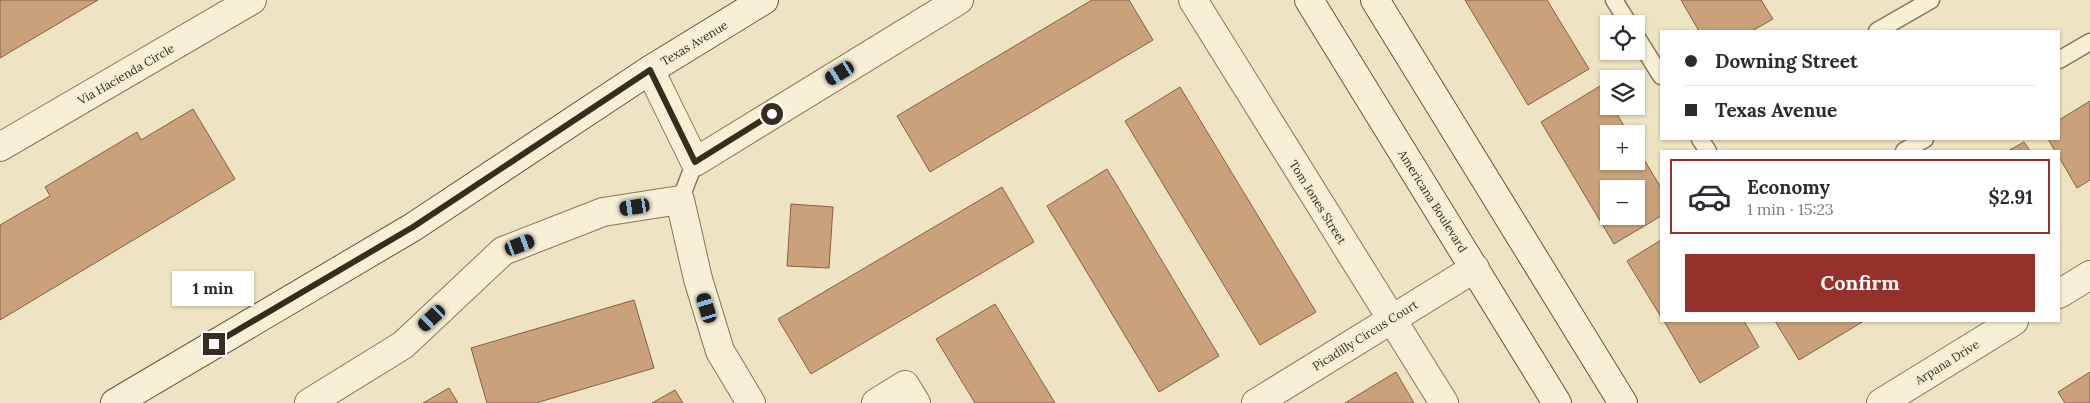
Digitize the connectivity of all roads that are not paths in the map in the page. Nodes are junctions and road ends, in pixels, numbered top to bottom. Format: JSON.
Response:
{"nodes":[{"id":1,"x":252,"y":0,"type":"edge"},
{"id":2,"x":764,"y":0,"type":"edge"},
{"id":3,"x":959,"y":0,"type":"edge"},
{"id":4,"x":1193,"y":0,"type":"edge"},
{"id":5,"x":1309,"y":0,"type":"edge"},
{"id":6,"x":1375,"y":0,"type":"edge"},
{"id":7,"x":1614,"y":0,"type":"edge"},
{"id":8,"x":1931,"y":0,"type":"edge"},
{"id":9,"x":1623,"y":15,"type":"edge"},
{"id":10,"x":1879,"y":30,"type":"edge"},
{"id":11,"x":2090,"y":42,"type":"edge"},
{"id":12,"x":1645,"y":50,"type":"edge"},
{"id":13,"x":2060,"y":59,"type":"edge"},
{"id":14,"x":650,"y":70,"type":"junction"},
{"id":15,"x":1660,"y":74,"type":"edge"},
{"id":16,"x":1923,"y":140,"type":"edge"},
{"id":17,"x":0,"y":147,"type":"edge"},
{"id":18,"x":1906,"y":150,"type":"edge"},
{"id":19,"x":695,"y":162,"type":"junction"},
{"id":20,"x":680,"y":200,"type":"junction"},
{"id":21,"x":1475,"y":268,"type":"junction"},
{"id":22,"x":2090,"y":275,"type":"edge"},
{"id":23,"x":2060,"y":293,"type":"edge"},
{"id":24,"x":1391,"y":318,"type":"junction"},
{"id":25,"x":2012,"y":322,"type":"edge"},
{"id":26,"x":115,"y":403,"type":"edge"},
{"id":27,"x":308,"y":403,"type":"edge"},
{"id":28,"x":751,"y":403,"type":"edge"},
{"id":29,"x":876,"y":403,"type":"edge"},
{"id":30,"x":916,"y":403,"type":"edge"},
{"id":31,"x":1256,"y":403,"type":"edge"},
{"id":32,"x":1444,"y":403,"type":"edge"},
{"id":33,"x":1558,"y":403,"type":"edge"},
{"id":34,"x":1623,"y":403,"type":"edge"},
{"id":35,"x":1881,"y":403,"type":"edge"}],
"edges":[{"from":1,"to":17,"type":"street","name":"Via Hacienda Circle"},
{"from":2,"to":14,"type":"street","name":"Texas Avenue"},
{"from":3,"to":19,"type":"street"},
{"from":4,"to":24,"type":"street","name":"Tom Jones Street"},
{"from":5,"to":21,"type":"street","name":"Americana Boulevard"},
{"from":6,"to":34,"type":"street"},
{"from":7,"to":9,"type":"lane"},
{"from":8,"to":10,"type":"lane"},
{"from":11,"to":13,"type":"lane"},
{"from":12,"to":15,"type":"lane"},
{"from":14,"to":19,"type":"street"},
{"from":14,"to":26,"type":"street","name":"Texas Avenue"},
{"from":16,"to":18,"type":"lane"},
{"from":19,"to":20,"type":"lane"},
{"from":20,"to":27,"type":"street"},
{"from":20,"to":28,"type":"street"},
{"from":21,"to":24,"type":"street","name":"Picadilly Circus Court"},
{"from":21,"to":33,"type":"street","name":"Americana Boulevard"},
{"from":22,"to":23,"type":"street"},
{"from":24,"to":31,"type":"street","name":"Picadilly Circus Court"},
{"from":24,"to":32,"type":"street","name":"Tom Jones Street"},
{"from":25,"to":35,"type":"street","name":"Arpana Drive"},
{"from":29,"to":30,"type":"street"}]}
